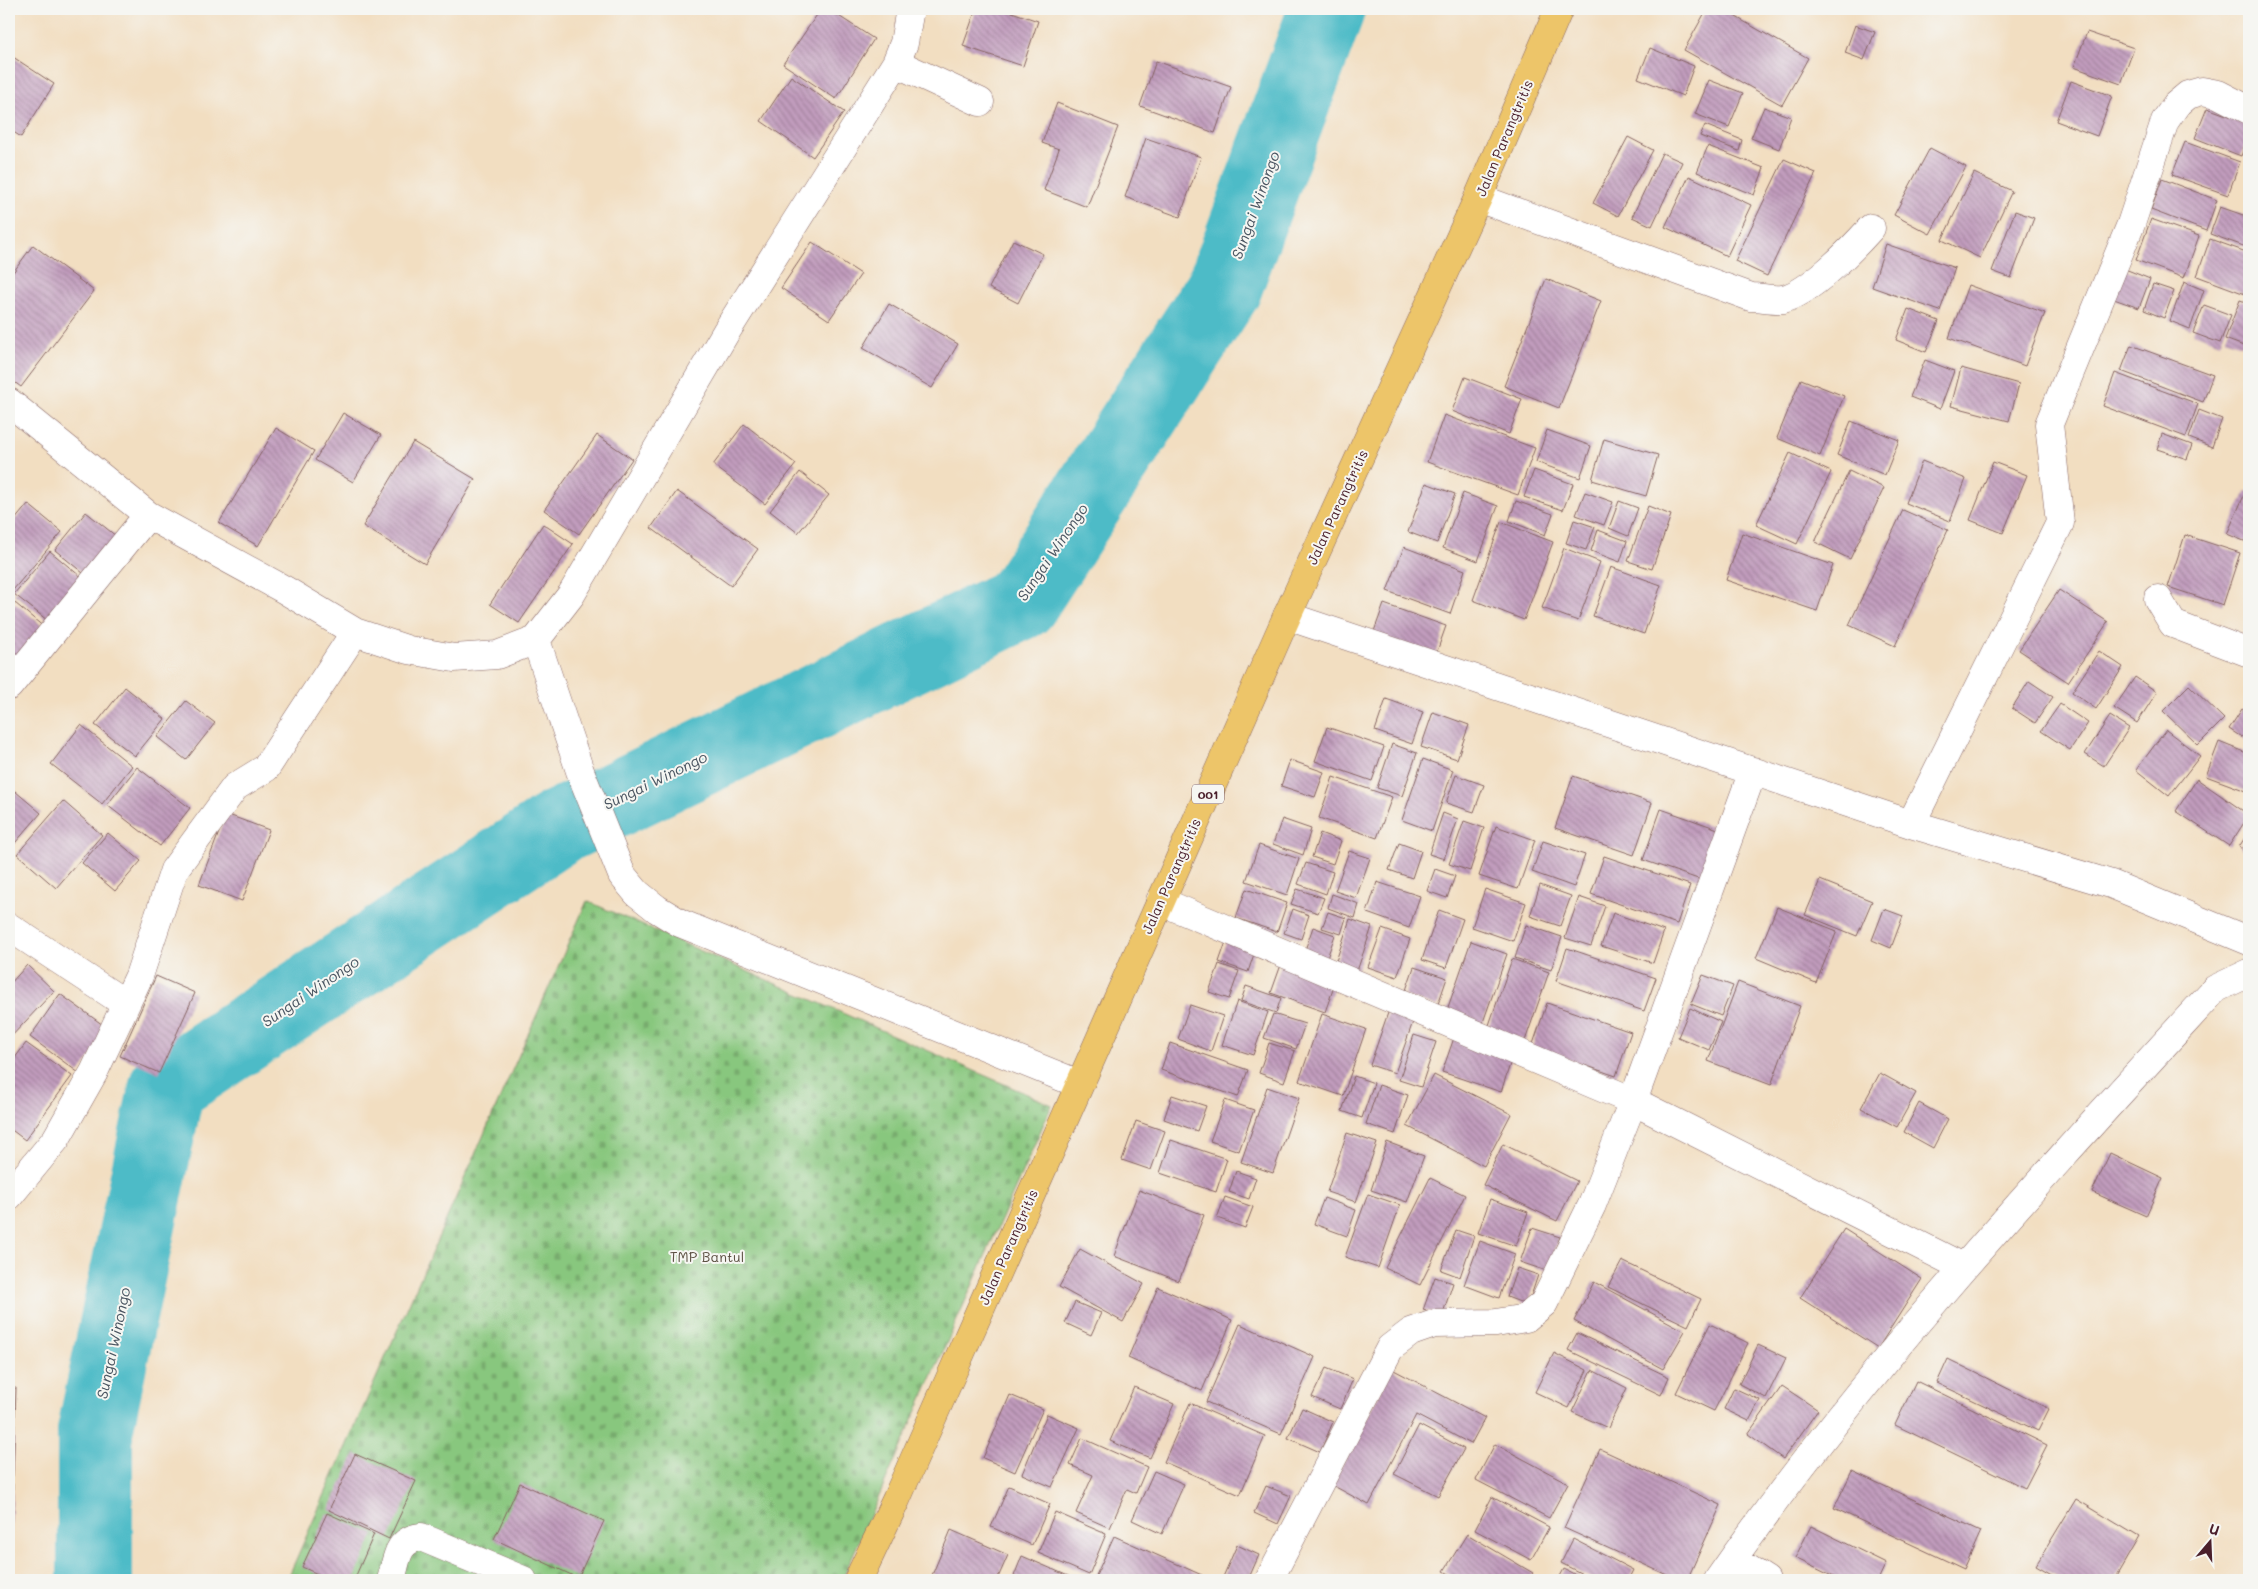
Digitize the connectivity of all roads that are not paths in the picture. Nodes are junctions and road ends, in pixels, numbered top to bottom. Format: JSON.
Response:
{"nodes":[{"id":1,"x":910,"y":9,"type":"edge"},
{"id":2,"x":1559,"y":9,"type":"edge"},
{"id":3,"x":896,"y":63,"type":"junction"},
{"id":4,"x":980,"y":102,"type":"dead end"},
{"id":5,"x":2249,"y":110,"type":"edge"},
{"id":6,"x":1478,"y":198,"type":"junction"},
{"id":7,"x":1871,"y":228,"type":"dead end"},
{"id":8,"x":9,"y":402,"type":"edge"},
{"id":9,"x":148,"y":515,"type":"junction"},
{"id":10,"x":2158,"y":599,"type":"dead end"},
{"id":11,"x":1287,"y":616,"type":"junction"},
{"id":12,"x":355,"y":632,"type":"junction"},
{"id":13,"x":536,"y":640,"type":"junction"},
{"id":14,"x":2249,"y":654,"type":"edge"},
{"id":15,"x":9,"y":686,"type":"edge"},
{"id":16,"x":1753,"y":771,"type":"junction"},
{"id":17,"x":1912,"y":824,"type":"junction"},
{"id":18,"x":1160,"y":901,"type":"junction"},
{"id":19,"x":9,"y":927,"type":"edge"},
{"id":20,"x":2249,"y":941,"type":"edge"},
{"id":21,"x":2249,"y":973,"type":"edge"},
{"id":22,"x":126,"y":1004,"type":"junction"},
{"id":23,"x":1079,"y":1084,"type":"junction"},
{"id":24,"x":1634,"y":1101,"type":"junction"},
{"id":25,"x":9,"y":1196,"type":"edge"},
{"id":26,"x":1962,"y":1266,"type":"junction"},
{"id":27,"x":1726,"y":1570,"type":"edge"},
{"id":28,"x":864,"y":1578,"type":"edge"},
{"id":29,"x":391,"y":1580,"type":"edge"},
{"id":30,"x":522,"y":1580,"type":"edge"},
{"id":31,"x":1269,"y":1580,"type":"edge"},
{"id":32,"x":1766,"y":1580,"type":"edge"}],
"edges":[{"from":1,"to":3,"type":"street"},
{"from":2,"to":6,"type":"main road","name":"Jalan Parangtritis","number":"001"},
{"from":3,"to":4,"type":"street"},
{"from":3,"to":13,"type":"street"},
{"from":5,"to":17,"type":"street"},
{"from":6,"to":7,"type":"street"},
{"from":6,"to":11,"type":"main road","name":"Jalan Parangtritis","number":"001"},
{"from":8,"to":9,"type":"street"},
{"from":9,"to":12,"type":"street"},
{"from":9,"to":15,"type":"street"},
{"from":10,"to":14,"type":"street"},
{"from":11,"to":16,"type":"street"},
{"from":11,"to":18,"type":"main road","name":"Jalan Parangtritis","number":"001"},
{"from":12,"to":13,"type":"street"},
{"from":12,"to":22,"type":"street"},
{"from":13,"to":23,"type":"street"},
{"from":16,"to":17,"type":"street"},
{"from":16,"to":24,"type":"street"},
{"from":17,"to":20,"type":"street"},
{"from":18,"to":23,"type":"main road","name":"Jalan Parangtritis","number":"001"},
{"from":18,"to":24,"type":"street"},
{"from":19,"to":22,"type":"street"},
{"from":21,"to":26,"type":"street"},
{"from":22,"to":25,"type":"street"},
{"from":23,"to":28,"type":"main road","name":"Jalan Parangtritis","number":"001"},
{"from":24,"to":26,"type":"street"},
{"from":24,"to":31,"type":"street"},
{"from":26,"to":27,"type":"street"},
{"from":27,"to":32,"type":"street"},
{"from":29,"to":30,"type":"street"}]}
